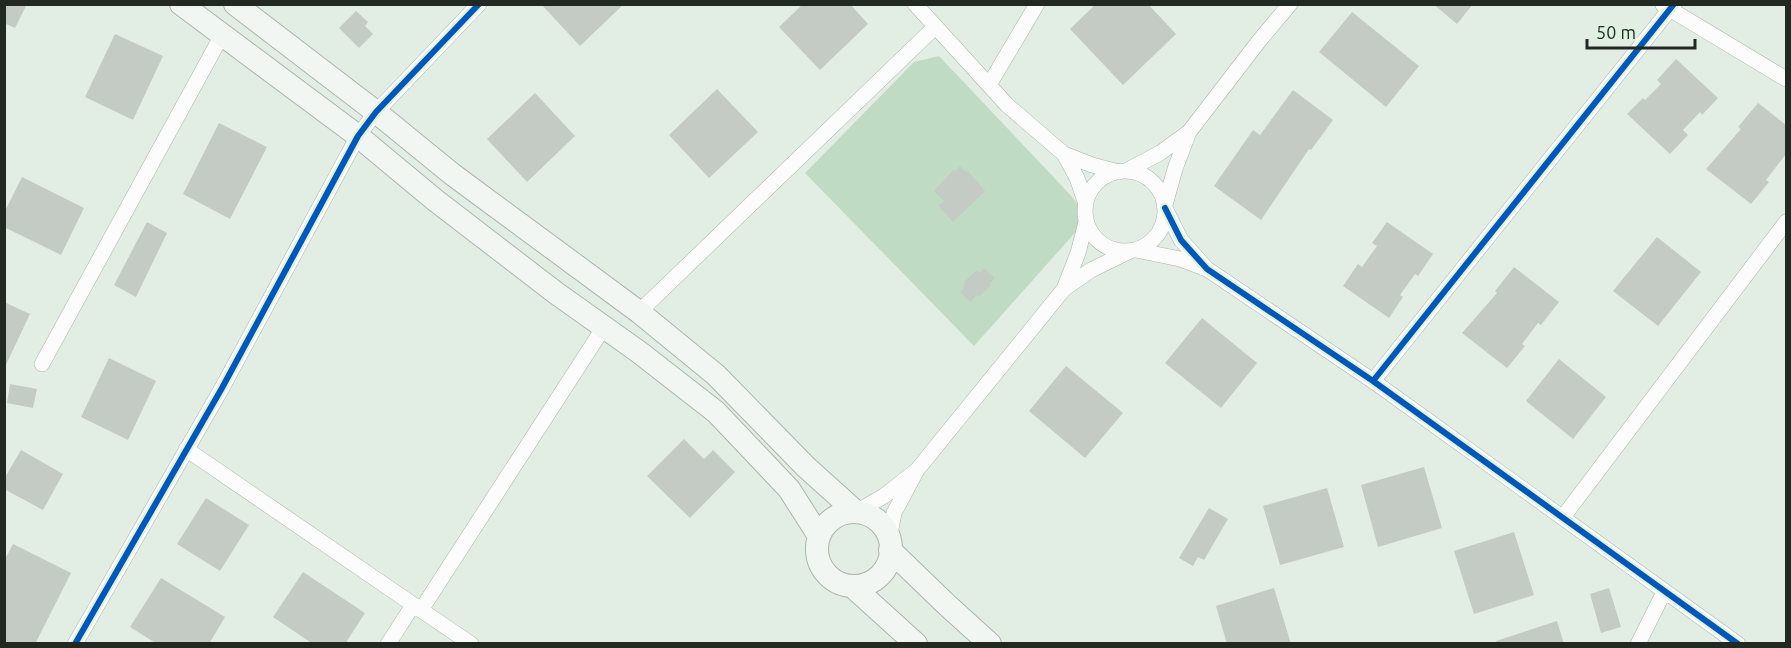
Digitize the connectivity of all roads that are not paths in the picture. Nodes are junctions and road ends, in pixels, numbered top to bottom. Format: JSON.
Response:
{"nodes":[{"id":1,"x":181,"y":4,"type":"edge"},
{"id":2,"x":235,"y":4,"type":"edge"},
{"id":3,"x":479,"y":4,"type":"edge"},
{"id":4,"x":915,"y":4,"type":"edge"},
{"id":5,"x":1037,"y":4,"type":"edge"},
{"id":6,"x":1290,"y":4,"type":"edge"},
{"id":7,"x":1668,"y":6,"type":"edge"},
{"id":8,"x":935,"y":27,"type":"junction"},
{"id":9,"x":222,"y":35,"type":"junction"},
{"id":10,"x":1786,"y":79,"type":"edge"},
{"id":11,"x":989,"y":85,"type":"junction"},
{"id":12,"x":376,"y":112,"type":"junction"},
{"id":13,"x":1189,"y":132,"type":"junction"},
{"id":14,"x":358,"y":136,"type":"junction"},
{"id":15,"x":1065,"y":154,"type":"junction"},
{"id":16,"x":1123,"y":172,"type":"junction"},
{"id":17,"x":1086,"y":204,"type":"junction"},
{"id":18,"x":1165,"y":207,"type":"junction"},
{"id":19,"x":1086,"y":222,"type":"junction"},
{"id":20,"x":1786,"y":222,"type":"edge"},
{"id":21,"x":1133,"y":250,"type":"junction"},
{"id":22,"x":1207,"y":269,"type":"junction"},
{"id":23,"x":1064,"y":289,"type":"junction"},
{"id":24,"x":639,"y":312,"type":"junction"},
{"id":25,"x":604,"y":327,"type":"junction"},
{"id":26,"x":42,"y":364,"type":"dead end"},
{"id":27,"x":1373,"y":381,"type":"junction"},
{"id":28,"x":186,"y":448,"type":"junction"},
{"id":29,"x":917,"y":470,"type":"junction"},
{"id":30,"x":856,"y":512,"type":"junction"},
{"id":31,"x":1563,"y":517,"type":"junction"},
{"id":32,"x":819,"y":536,"type":"junction"},
{"id":33,"x":890,"y":545,"type":"junction"},
{"id":34,"x":852,"y":586,"type":"junction"},
{"id":35,"x":1664,"y":592,"type":"junction"},
{"id":36,"x":417,"y":608,"type":"junction"},
{"id":37,"x":75,"y":644,"type":"edge"},
{"id":38,"x":388,"y":644,"type":"edge"},
{"id":39,"x":471,"y":644,"type":"edge"},
{"id":40,"x":915,"y":644,"type":"edge"},
{"id":41,"x":990,"y":644,"type":"edge"},
{"id":42,"x":1638,"y":644,"type":"edge"},
{"id":43,"x":1738,"y":644,"type":"edge"}],
"edges":[{"from":1,"to":9,"type":"main road"},
{"from":2,"to":12,"type":"main road"},
{"from":3,"to":12,"type":"street"},
{"from":4,"to":8,"type":"street"},
{"from":5,"to":11,"type":"street"},
{"from":6,"to":13,"type":"street"},
{"from":7,"to":10,"type":"street"},
{"from":7,"to":27,"type":"street"},
{"from":8,"to":11,"type":"street"},
{"from":8,"to":24,"type":"street"},
{"from":9,"to":14,"type":"main road"},
{"from":9,"to":26,"type":"street"},
{"from":11,"to":15,"type":"street"},
{"from":12,"to":14,"type":"street"},
{"from":12,"to":24,"type":"main road"},
{"from":13,"to":16,"type":"street"},
{"from":13,"to":18,"type":"street"},
{"from":14,"to":25,"type":"main road"},
{"from":14,"to":28,"type":"street"},
{"from":15,"to":16,"type":"street"},
{"from":15,"to":17,"type":"street"},
{"from":16,"to":17,"type":"street"},
{"from":16,"to":18,"type":"street"},
{"from":17,"to":19,"type":"street"},
{"from":18,"to":21,"type":"street"},
{"from":18,"to":22,"type":"street"},
{"from":19,"to":21,"type":"street"},
{"from":19,"to":23,"type":"street"},
{"from":20,"to":31,"type":"street"},
{"from":21,"to":22,"type":"street"},
{"from":21,"to":23,"type":"street"},
{"from":22,"to":27,"type":"street"},
{"from":23,"to":29,"type":"street"},
{"from":24,"to":30,"type":"main road"},
{"from":25,"to":32,"type":"main road"},
{"from":25,"to":36,"type":"street"},
{"from":27,"to":31,"type":"street"},
{"from":28,"to":36,"type":"street"},
{"from":28,"to":37,"type":"street"},
{"from":29,"to":30,"type":"street"},
{"from":29,"to":33,"type":"street"},
{"from":30,"to":32,"type":"main road"},
{"from":30,"to":33,"type":"main road"},
{"from":31,"to":35,"type":"street"},
{"from":32,"to":34,"type":"main road"},
{"from":33,"to":34,"type":"main road"},
{"from":33,"to":41,"type":"main road"},
{"from":34,"to":40,"type":"main road"},
{"from":35,"to":42,"type":"street"},
{"from":35,"to":43,"type":"street"},
{"from":36,"to":38,"type":"street"},
{"from":36,"to":39,"type":"street"}]}
